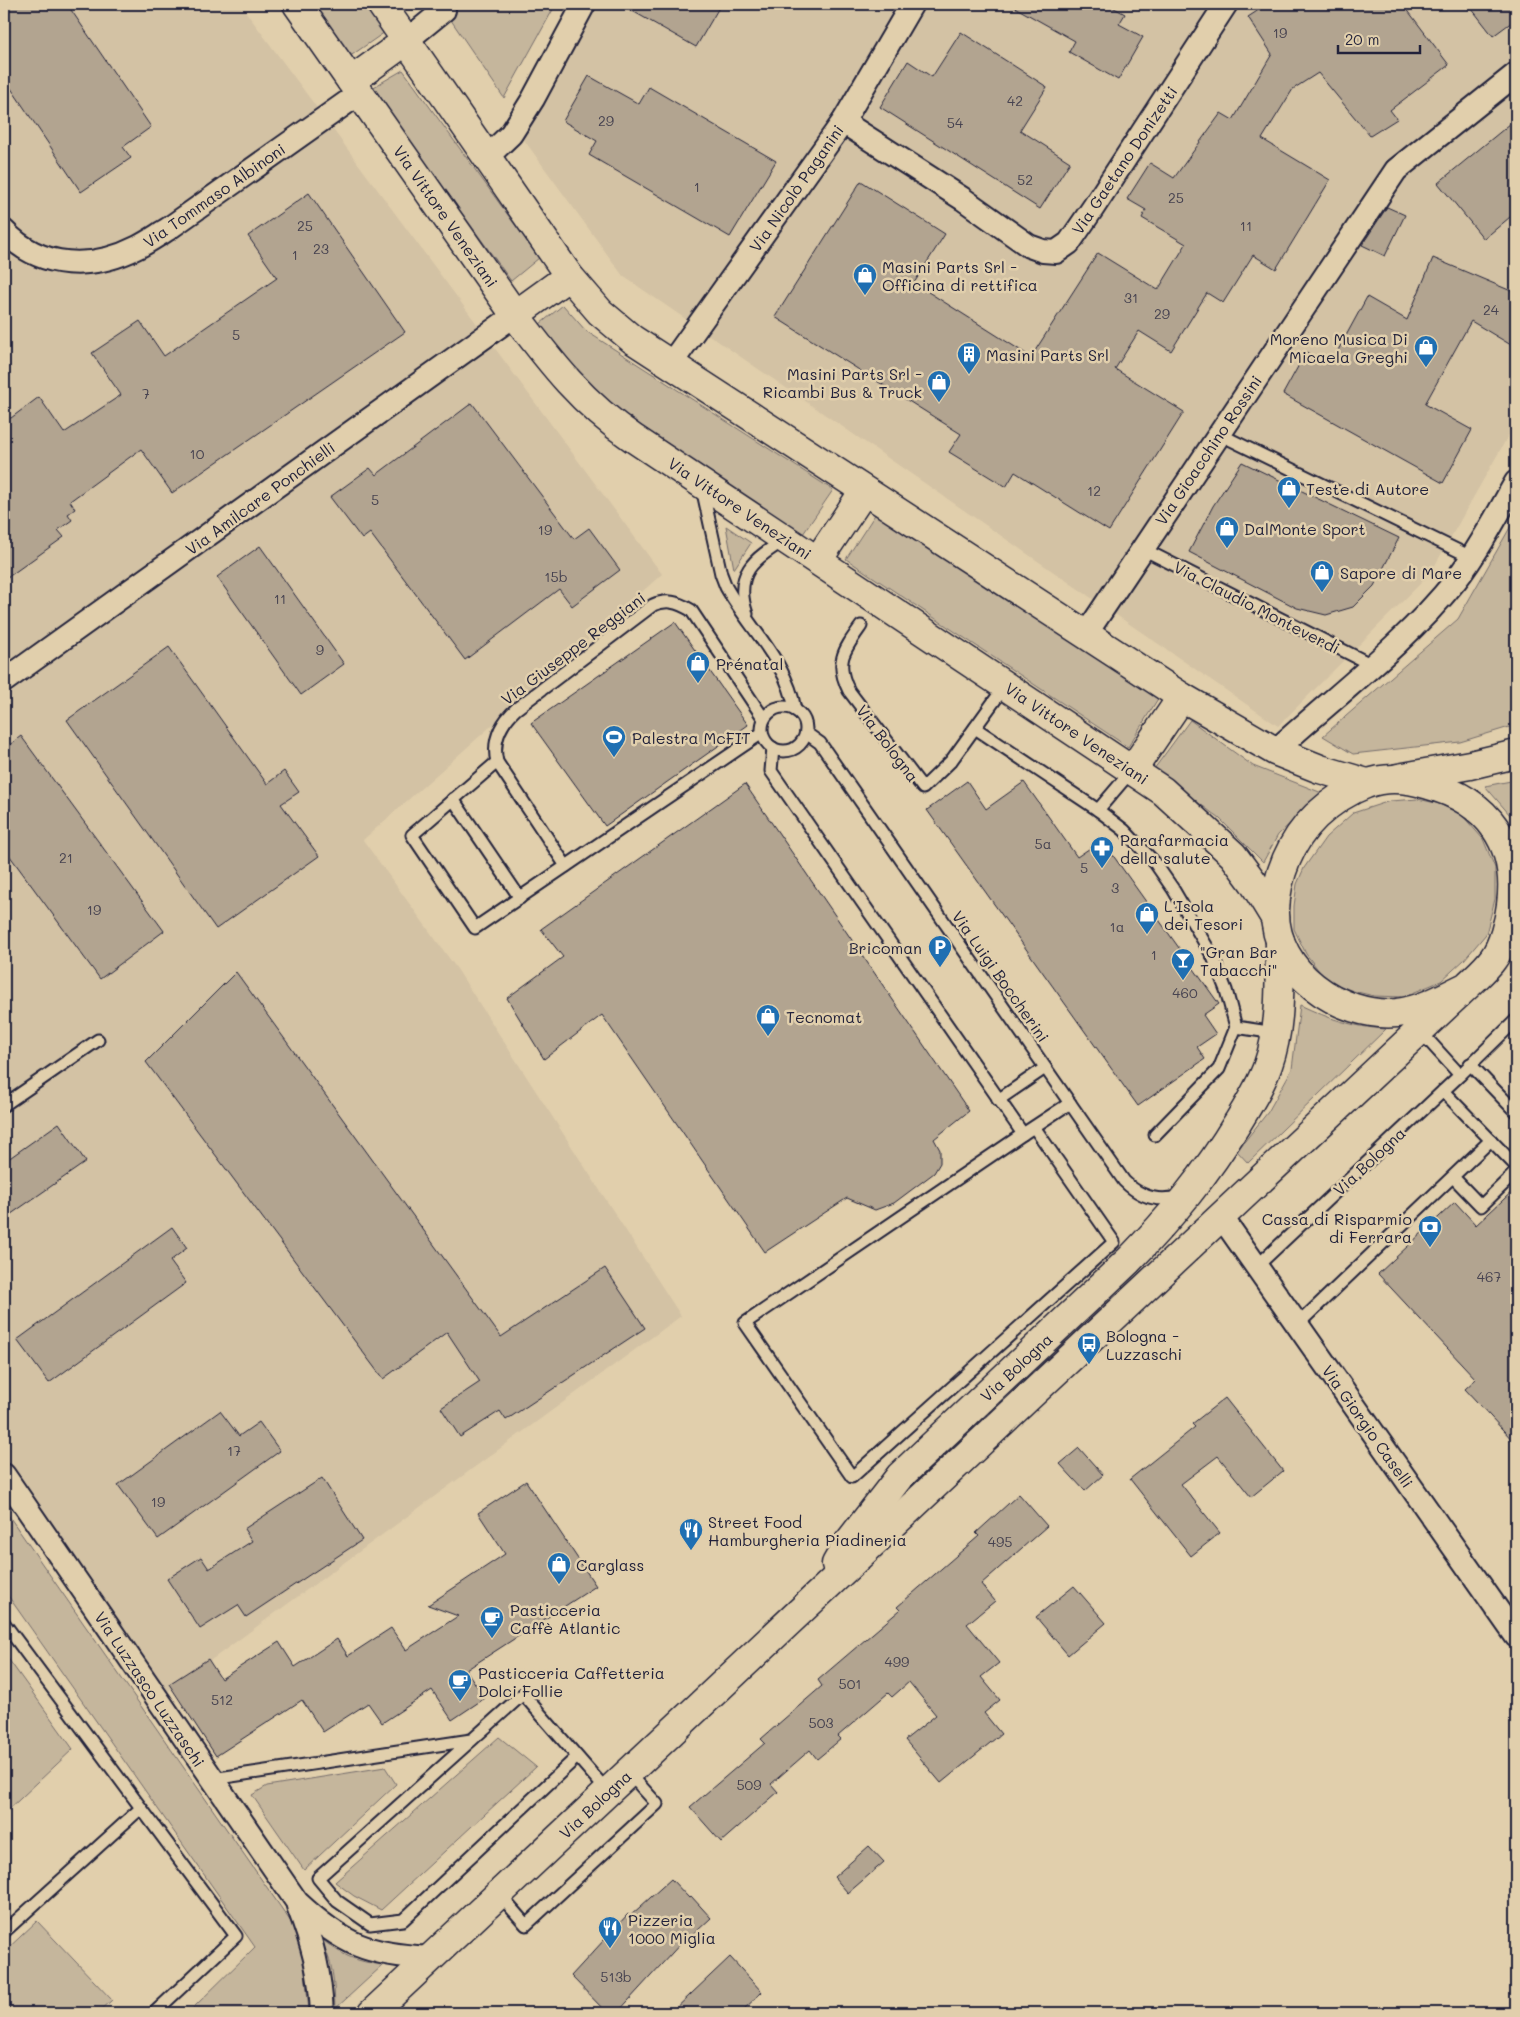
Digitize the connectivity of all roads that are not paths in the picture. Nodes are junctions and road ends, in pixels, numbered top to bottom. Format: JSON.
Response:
{"nodes":[{"id":1,"x":297,"y":4,"type":"edge"},
{"id":2,"x":381,"y":4,"type":"edge"},
{"id":3,"x":440,"y":4,"type":"edge"},
{"id":4,"x":584,"y":4,"type":"edge"},
{"id":5,"x":912,"y":4,"type":"edge"},
{"id":6,"x":1226,"y":4,"type":"edge"},
{"id":7,"x":406,"y":41,"type":"junction"},
{"id":8,"x":1516,"y":74,"type":"edge"},
{"id":9,"x":355,"y":87,"type":"junction"},
{"id":10,"x":843,"y":122,"type":"junction"},
{"id":11,"x":487,"y":157,"type":"junction"},
{"id":12,"x":4,"y":232,"type":"edge"},
{"id":13,"x":569,"y":276,"type":"junction"},
{"id":14,"x":515,"y":316,"type":"junction"},
{"id":15,"x":670,"y":365,"type":"junction"},
{"id":16,"x":1219,"y":434,"type":"junction"},
{"id":17,"x":700,"y":481,"type":"junction"},
{"id":18,"x":1516,"y":482,"type":"edge"},
{"id":19,"x":864,"y":491,"type":"junction"},
{"id":20,"x":786,"y":539,"type":"junction"},
{"id":21,"x":1143,"y":549,"type":"junction"},
{"id":22,"x":1471,"y":557,"type":"junction"},
{"id":23,"x":818,"y":560,"type":"junction"},
{"id":24,"x":751,"y":625,"type":"junction"},
{"id":25,"x":861,"y":626,"type":"dead end"},
{"id":26,"x":1086,"y":634,"type":"junction"},
{"id":27,"x":1372,"y":665,"type":"junction"},
{"id":28,"x":4,"y":681,"type":"edge"},
{"id":29,"x":1006,"y":685,"type":"junction"},
{"id":30,"x":1182,"y":697,"type":"junction"},
{"id":31,"x":795,"y":710,"type":"junction"},
{"id":32,"x":764,"y":719,"type":"junction"},
{"id":33,"x":975,"y":728,"type":"junction"},
{"id":34,"x":762,"y":732,"type":"junction"},
{"id":35,"x":806,"y":733,"type":"junction"},
{"id":36,"x":773,"y":748,"type":"junction"},
{"id":37,"x":1275,"y":750,"type":"junction"},
{"id":38,"x":1516,"y":754,"type":"edge"},
{"id":39,"x":497,"y":762,"type":"junction"},
{"id":40,"x":1132,"y":769,"type":"junction"},
{"id":41,"x":1394,"y":779,"type":"junction"},
{"id":42,"x":1367,"y":783,"type":"junction"},
{"id":43,"x":453,"y":799,"type":"junction"},
{"id":44,"x":1098,"y":810,"type":"junction"},
{"id":45,"x":566,"y":866,"type":"junction"},
{"id":46,"x":520,"y":898,"type":"junction"},
{"id":47,"x":1278,"y":928,"type":"junction"},
{"id":48,"x":1516,"y":937,"type":"edge"},
{"id":49,"x":1494,"y":958,"type":"junction"},
{"id":50,"x":1467,"y":986,"type":"junction"},
{"id":51,"x":1516,"y":1020,"type":"edge"},
{"id":52,"x":1236,"y":1027,"type":"junction"},
{"id":53,"x":1420,"y":1031,"type":"junction"},
{"id":54,"x":1275,"y":1033,"type":"junction"},
{"id":55,"x":98,"y":1040,"type":"dead end"},
{"id":56,"x":1470,"y":1064,"type":"junction"},
{"id":57,"x":1045,"y":1068,"type":"junction"},
{"id":58,"x":1460,"y":1074,"type":"junction"},
{"id":59,"x":1442,"y":1091,"type":"junction"},
{"id":60,"x":998,"y":1100,"type":"junction"},
{"id":61,"x":1070,"y":1103,"type":"junction"},
{"id":62,"x":4,"y":1105,"type":"edge"},
{"id":63,"x":1516,"y":1112,"type":"edge"},
{"id":64,"x":1034,"y":1127,"type":"junction"},
{"id":65,"x":1023,"y":1134,"type":"junction"},
{"id":66,"x":1155,"y":1135,"type":"dead end"},
{"id":67,"x":1491,"y":1140,"type":"junction"},
{"id":68,"x":1224,"y":1146,"type":"junction"},
{"id":69,"x":1516,"y":1166,"type":"edge"},
{"id":70,"x":1516,"y":1172,"type":"edge"},
{"id":71,"x":1453,"y":1177,"type":"junction"},
{"id":72,"x":1191,"y":1192,"type":"junction"},
{"id":73,"x":1221,"y":1216,"type":"junction"},
{"id":74,"x":1256,"y":1267,"type":"junction"},
{"id":75,"x":1297,"y":1325,"type":"junction"},
{"id":76,"x":4,"y":1475,"type":"edge"},
{"id":77,"x":817,"y":1595,"type":"junction"},
{"id":78,"x":4,"y":1623,"type":"edge"},
{"id":79,"x":1516,"y":1636,"type":"edge"},
{"id":80,"x":471,"y":1740,"type":"junction"},
{"id":81,"x":577,"y":1757,"type":"junction"},
{"id":82,"x":628,"y":1772,"type":"junction"},
{"id":83,"x":212,"y":1779,"type":"junction"},
{"id":84,"x":608,"y":1792,"type":"junction"},
{"id":85,"x":141,"y":1808,"type":"junction"},
{"id":86,"x":499,"y":1894,"type":"junction"},
{"id":87,"x":297,"y":1902,"type":"junction"},
{"id":88,"x":4,"y":1932,"type":"edge"},
{"id":89,"x":431,"y":1958,"type":"junction"},
{"id":90,"x":154,"y":2013,"type":"edge"},
{"id":91,"x":322,"y":2013,"type":"edge"},
{"id":92,"x":372,"y":2013,"type":"edge"}],
"edges":[{"from":1,"to":9,"type":"main road","name":"Via Vittore Veneziani"},
{"from":2,"to":7,"type":"main road"},
{"from":3,"to":7,"type":"street"},
{"from":4,"to":11,"type":"street"},
{"from":5,"to":10,"type":"street","name":"Via Nicolò Paganini"},
{"from":6,"to":10,"type":"street","name":"Via Gaetano Donizetti"},
{"from":7,"to":9,"type":"main road"},
{"from":7,"to":11,"type":"main road"},
{"from":8,"to":16,"type":"street","name":"Via Gioacchino Rossini"},
{"from":9,"to":12,"type":"street","name":"Via Tommaso Albinoni"},
{"from":9,"to":14,"type":"main road","name":"Via Vittore Veneziani"},
{"from":10,"to":15,"type":"street","name":"Via Nicolò Paganini"},
{"from":11,"to":13,"type":"main road"},
{"from":13,"to":14,"type":"main road"},
{"from":13,"to":15,"type":"main road"},
{"from":14,"to":17,"type":"main road","name":"Via Vittore Veneziani"},
{"from":14,"to":28,"type":"street","name":"Via Amilcare Ponchielli"},
{"from":15,"to":19,"type":"main road"},
{"from":16,"to":21,"type":"street","name":"Via Gioacchino Rossini"},
{"from":16,"to":22,"type":"lane"},
{"from":17,"to":20,"type":"main road","name":"Via Vittore Veneziani"},
{"from":17,"to":24,"type":"lane","name":"Via Luigi Boccherini"},
{"from":18,"to":22,"type":"street"},
{"from":19,"to":23,"type":"main road"},
{"from":19,"to":26,"type":"main road"},
{"from":20,"to":23,"type":"main road","name":"Via Vittore Veneziani"},
{"from":20,"to":24,"type":"lane","name":"Via Luigi Boccherini"},
{"from":21,"to":26,"type":"street","name":"Via Gioacchino Rossini"},
{"from":21,"to":27,"type":"lane","name":"Via Claudio Monteverdi"},
{"from":22,"to":27,"type":"street"},
{"from":23,"to":29,"type":"main road","name":"Via Vittore Veneziani"},
{"from":24,"to":31,"type":"lane","name":"Via Luigi Boccherini"},
{"from":25,"to":33,"type":"lane","name":"Via Bologna"},
{"from":26,"to":30,"type":"main road"},
{"from":27,"to":37,"type":"street"},
{"from":29,"to":33,"type":"lane","name":"Via Bologna"},
{"from":29,"to":40,"type":"main road","name":"Via Vittore Veneziani"},
{"from":30,"to":37,"type":"main road"},
{"from":30,"to":40,"type":"main road"},
{"from":31,"to":32,"type":"lane"},
{"from":31,"to":35,"type":"lane","name":"Via Luigi Boccherini"},
{"from":32,"to":34,"type":"lane"},
{"from":32,"to":39,"type":"lane","name":"Via Giuseppe Reggiani"},
{"from":33,"to":44,"type":"lane"},
{"from":34,"to":36,"type":"lane"},
{"from":34,"to":45,"type":"lane"},
{"from":35,"to":36,"type":"lane"},
{"from":35,"to":57,"type":"lane","name":"Via Luigi Boccherini"},
{"from":36,"to":60,"type":"lane"},
{"from":37,"to":42,"type":"main road"},
{"from":38,"to":41,"type":"main road","name":"Via Bologna"},
{"from":39,"to":43,"type":"lane"},
{"from":39,"to":45,"type":"lane"},
{"from":40,"to":44,"type":"lane"},
{"from":40,"to":47,"type":"main road","name":"Via Vittore Veneziani"},
{"from":41,"to":42,"type":"main road","name":"Via Bologna"},
{"from":41,"to":49,"type":"main road","name":"Via Bologna"},
{"from":42,"to":47,"type":"main road","name":"Via Bologna"},
{"from":43,"to":46,"type":"lane"},
{"from":43,"to":46,"type":"lane"},
{"from":44,"to":52,"type":"lane"},
{"from":45,"to":46,"type":"lane"},
{"from":47,"to":50,"type":"main road","name":"Via Bologna"},
{"from":47,"to":54,"type":"main road","name":"Via Bologna"},
{"from":48,"to":49,"type":"main road","name":"Via Bologna"},
{"from":49,"to":50,"type":"main road","name":"Via Bologna"},
{"from":50,"to":53,"type":"main road","name":"Via Bologna"},
{"from":51,"to":56,"type":"lane","name":"Via Bologna"},
{"from":52,"to":54,"type":"lane"},
{"from":52,"to":66,"type":"lane"},
{"from":53,"to":58,"type":"lane"},
{"from":53,"to":73,"type":"main road","name":"Via Bologna"},
{"from":54,"to":68,"type":"main road","name":"Via Bologna"},
{"from":55,"to":62,"type":"lane"},
{"from":56,"to":58,"type":"lane","name":"Via Bologna"},
{"from":56,"to":63,"type":"lane"},
{"from":57,"to":60,"type":"lane"},
{"from":57,"to":61,"type":"lane","name":"Via Luigi Boccherini"},
{"from":58,"to":59,"type":"lane","name":"Via Bologna"},
{"from":59,"to":67,"type":"lane"},
{"from":59,"to":74,"type":"lane","name":"Via Bologna"},
{"from":60,"to":65,"type":"lane"},
{"from":61,"to":64,"type":"lane"},
{"from":61,"to":72,"type":"lane","name":"Via Luigi Boccherini"},
{"from":64,"to":65,"type":"lane"},
{"from":64,"to":65,"type":"lane"},
{"from":67,"to":69,"type":"lane"},
{"from":67,"to":71,"type":"lane"},
{"from":68,"to":72,"type":"main road","name":"Via Bologna"},
{"from":68,"to":73,"type":"main road","name":"Via Bologna"},
{"from":70,"to":71,"type":"lane"},
{"from":71,"to":75,"type":"lane"},
{"from":72,"to":77,"type":"main road","name":"Via Bologna"},
{"from":73,"to":74,"type":"street","name":"Via Giorgio Caselli"},
{"from":73,"to":77,"type":"main road","name":"Via Bologna"},
{"from":74,"to":75,"type":"street","name":"Via Giorgio Caselli"},
{"from":75,"to":79,"type":"street","name":"Via Giorgio Caselli"},
{"from":76,"to":83,"type":"street","name":"Via Luzzasco Luzzaschi"},
{"from":77,"to":82,"type":"main road","name":"Via Bologna"},
{"from":78,"to":85,"type":"lane"},
{"from":80,"to":81,"type":"lane"},
{"from":80,"to":81,"type":"lane"},
{"from":80,"to":83,"type":"lane"},
{"from":81,"to":84,"type":"lane"},
{"from":82,"to":84,"type":"main road","name":"Via Bologna"},
{"from":82,"to":86,"type":"lane"},
{"from":83,"to":87,"type":"street","name":"Via Luzzasco Luzzaschi"},
{"from":84,"to":86,"type":"main road","name":"Via Bologna"},
{"from":85,"to":88,"type":"lane"},
{"from":85,"to":90,"type":"lane"},
{"from":86,"to":89,"type":"main road","name":"Via Bologna"},
{"from":87,"to":89,"type":"street","name":"Via Luzzasco Luzzaschi"},
{"from":87,"to":91,"type":"street","name":"Via Luzzasco Luzzaschi"},
{"from":89,"to":92,"type":"main road","name":"Via Bologna"}]}
